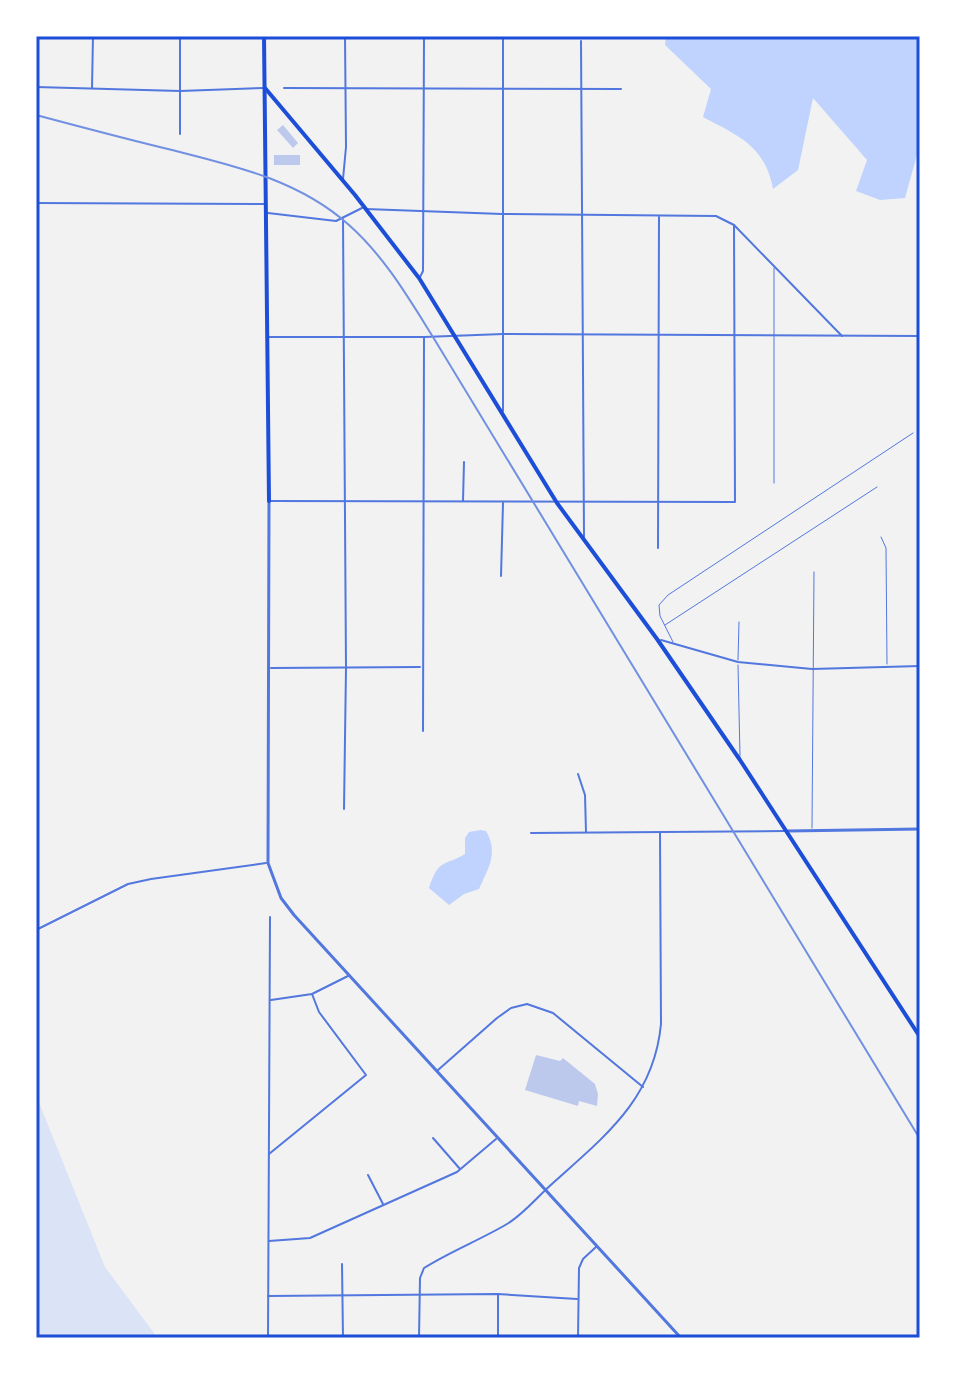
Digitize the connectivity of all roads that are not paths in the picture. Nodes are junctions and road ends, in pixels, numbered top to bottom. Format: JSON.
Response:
{"nodes":[{"id":1,"x":93,"y":36,"type":"edge"},
{"id":2,"x":180,"y":36,"type":"edge"},
{"id":3,"x":264,"y":36,"type":"edge"},
{"id":4,"x":345,"y":36,"type":"edge"},
{"id":5,"x":424,"y":36,"type":"edge"},
{"id":6,"x":503,"y":36,"type":"edge"},
{"id":7,"x":581,"y":41,"type":"dead end"},
{"id":8,"x":36,"y":87,"type":"edge"},
{"id":9,"x":345,"y":87,"type":"junction"},
{"id":10,"x":265,"y":88,"type":"junction"},
{"id":11,"x":284,"y":88,"type":"dead end"},
{"id":12,"x":425,"y":88,"type":"junction"},
{"id":13,"x":503,"y":88,"type":"junction"},
{"id":14,"x":92,"y":89,"type":"junction"},
{"id":15,"x":581,"y":89,"type":"junction"},
{"id":16,"x":621,"y":89,"type":"dead end"},
{"id":17,"x":180,"y":91,"type":"junction"},
{"id":18,"x":180,"y":134,"type":"dead end"},
{"id":19,"x":343,"y":182,"type":"junction"},
{"id":20,"x":36,"y":203,"type":"edge"},
{"id":21,"x":266,"y":204,"type":"junction"},
{"id":22,"x":364,"y":208,"type":"junction"},
{"id":23,"x":425,"y":212,"type":"junction"},
{"id":24,"x":266,"y":213,"type":"junction"},
{"id":25,"x":502,"y":214,"type":"junction"},
{"id":26,"x":582,"y":214,"type":"junction"},
{"id":27,"x":659,"y":215,"type":"junction"},
{"id":28,"x":343,"y":219,"type":"junction"},
{"id":29,"x":734,"y":225,"type":"junction"},
{"id":30,"x":774,"y":265,"type":"junction"},
{"id":31,"x":419,"y":278,"type":"junction"},
{"id":32,"x":503,"y":334,"type":"junction"},
{"id":33,"x":582,"y":335,"type":"junction"},
{"id":34,"x":658,"y":335,"type":"junction"},
{"id":35,"x":455,"y":336,"type":"junction"},
{"id":36,"x":733,"y":336,"type":"junction"},
{"id":37,"x":773,"y":336,"type":"junction"},
{"id":38,"x":920,"y":336,"type":"edge"},
{"id":39,"x":266,"y":337,"type":"junction"},
{"id":40,"x":344,"y":337,"type":"junction"},
{"id":41,"x":424,"y":337,"type":"junction"},
{"id":42,"x":843,"y":337,"type":"junction"},
{"id":43,"x":503,"y":416,"type":"junction"},
{"id":44,"x":913,"y":433,"type":"dead end"},
{"id":45,"x":464,"y":462,"type":"dead end"},
{"id":46,"x":774,"y":483,"type":"dead end"},
{"id":47,"x":877,"y":487,"type":"dead end"},
{"id":48,"x":269,"y":501,"type":"junction"},
{"id":49,"x":345,"y":501,"type":"junction"},
{"id":50,"x":425,"y":501,"type":"junction"},
{"id":51,"x":463,"y":501,"type":"junction"},
{"id":52,"x":503,"y":501,"type":"junction"},
{"id":53,"x":659,"y":501,"type":"junction"},
{"id":54,"x":584,"y":502,"type":"junction"},
{"id":55,"x":557,"y":503,"type":"junction"},
{"id":56,"x":881,"y":537,"type":"dead end"},
{"id":57,"x":584,"y":542,"type":"junction"},
{"id":58,"x":658,"y":548,"type":"dead end"},
{"id":59,"x":814,"y":572,"type":"dead end"},
{"id":60,"x":501,"y":576,"type":"dead end"},
{"id":61,"x":739,"y":622,"type":"dead end"},
{"id":62,"x":665,"y":625,"type":"junction"},
{"id":63,"x":657,"y":639,"type":"junction"},
{"id":64,"x":674,"y":644,"type":"junction"},
{"id":65,"x":738,"y":662,"type":"junction"},
{"id":66,"x":920,"y":666,"type":"edge"},
{"id":67,"x":422,"y":667,"type":"junction"},
{"id":68,"x":887,"y":667,"type":"junction"},
{"id":69,"x":269,"y":668,"type":"junction"},
{"id":70,"x":346,"y":668,"type":"junction"},
{"id":71,"x":812,"y":669,"type":"junction"},
{"id":72,"x":423,"y":731,"type":"dead end"},
{"id":73,"x":740,"y":760,"type":"junction"},
{"id":74,"x":578,"y":774,"type":"dead end"},
{"id":75,"x":344,"y":809,"type":"dead end"},
{"id":76,"x":920,"y":829,"type":"edge"},
{"id":77,"x":787,"y":831,"type":"junction"},
{"id":78,"x":812,"y":831,"type":"junction"},
{"id":79,"x":531,"y":833,"type":"dead end"},
{"id":80,"x":586,"y":833,"type":"junction"},
{"id":81,"x":660,"y":833,"type":"junction"},
{"id":82,"x":268,"y":863,"type":"junction"},
{"id":83,"x":270,"y":917,"type":"dead end"},
{"id":84,"x":36,"y":930,"type":"edge"},
{"id":85,"x":349,"y":976,"type":"junction"},
{"id":86,"x":312,"y":994,"type":"junction"},
{"id":87,"x":269,"y":1000,"type":"junction"},
{"id":88,"x":920,"y":1037,"type":"edge"},
{"id":89,"x":438,"y":1071,"type":"junction"},
{"id":90,"x":643,"y":1087,"type":"junction"},
{"id":91,"x":433,"y":1138,"type":"dead end"},
{"id":92,"x":498,"y":1138,"type":"junction"},
{"id":93,"x":268,"y":1155,"type":"junction"},
{"id":94,"x":461,"y":1170,"type":"junction"},
{"id":95,"x":368,"y":1175,"type":"dead end"},
{"id":96,"x":545,"y":1190,"type":"junction"},
{"id":97,"x":383,"y":1205,"type":"junction"},
{"id":98,"x":268,"y":1241,"type":"junction"},
{"id":99,"x":597,"y":1246,"type":"junction"},
{"id":100,"x":342,"y":1264,"type":"dead end"},
{"id":101,"x":418,"y":1294,"type":"junction"},
{"id":102,"x":498,"y":1294,"type":"junction"},
{"id":103,"x":343,"y":1295,"type":"junction"},
{"id":104,"x":268,"y":1296,"type":"junction"},
{"id":105,"x":577,"y":1299,"type":"junction"},
{"id":106,"x":268,"y":1338,"type":"edge"},
{"id":107,"x":343,"y":1338,"type":"edge"},
{"id":108,"x":419,"y":1338,"type":"edge"},
{"id":109,"x":498,"y":1338,"type":"edge"},
{"id":110,"x":578,"y":1338,"type":"edge"},
{"id":111,"x":681,"y":1338,"type":"edge"}],
"edges":[{"from":1,"to":14,"type":"street"},
{"from":2,"to":17,"type":"street"},
{"from":3,"to":10,"type":"main road"},
{"from":4,"to":9,"type":"street"},
{"from":5,"to":12,"type":"street"},
{"from":6,"to":13,"type":"street"},
{"from":7,"to":15,"type":"street"},
{"from":8,"to":14,"type":"street"},
{"from":9,"to":11,"type":"street"},
{"from":9,"to":12,"type":"street"},
{"from":9,"to":19,"type":"street"},
{"from":10,"to":17,"type":"street"},
{"from":10,"to":19,"type":"main road"},
{"from":10,"to":21,"type":"main road"},
{"from":12,"to":13,"type":"street"},
{"from":12,"to":23,"type":"street"},
{"from":13,"to":15,"type":"street"},
{"from":13,"to":25,"type":"street"},
{"from":14,"to":17,"type":"street"},
{"from":15,"to":16,"type":"street"},
{"from":15,"to":26,"type":"street"},
{"from":17,"to":18,"type":"street"},
{"from":19,"to":22,"type":"main road"},
{"from":20,"to":21,"type":"street"},
{"from":21,"to":24,"type":"main road"},
{"from":22,"to":23,"type":"street"},
{"from":22,"to":28,"type":"street"},
{"from":22,"to":31,"type":"main road"},
{"from":23,"to":25,"type":"street"},
{"from":23,"to":31,"type":"street"},
{"from":24,"to":28,"type":"street"},
{"from":24,"to":39,"type":"main road"},
{"from":25,"to":26,"type":"street"},
{"from":25,"to":32,"type":"street"},
{"from":26,"to":27,"type":"street"},
{"from":26,"to":33,"type":"street"},
{"from":27,"to":29,"type":"street"},
{"from":27,"to":34,"type":"street"},
{"from":28,"to":40,"type":"street"},
{"from":29,"to":30,"type":"street"},
{"from":29,"to":36,"type":"street"},
{"from":30,"to":37,"type":"lane"},
{"from":30,"to":42,"type":"street"},
{"from":31,"to":35,"type":"main road"},
{"from":32,"to":33,"type":"street"},
{"from":32,"to":35,"type":"street"},
{"from":32,"to":43,"type":"street"},
{"from":33,"to":34,"type":"street"},
{"from":33,"to":54,"type":"street"},
{"from":34,"to":36,"type":"street"},
{"from":34,"to":53,"type":"street"},
{"from":35,"to":41,"type":"street"},
{"from":35,"to":43,"type":"main road"},
{"from":36,"to":37,"type":"street"},
{"from":36,"to":53,"type":"street"},
{"from":37,"to":42,"type":"street"},
{"from":37,"to":46,"type":"lane"},
{"from":38,"to":42,"type":"street"},
{"from":39,"to":40,"type":"street"},
{"from":39,"to":48,"type":"main road"},
{"from":40,"to":41,"type":"street"},
{"from":40,"to":49,"type":"street"},
{"from":41,"to":50,"type":"street"},
{"from":43,"to":55,"type":"main road"},
{"from":44,"to":62,"type":"lane"},
{"from":45,"to":51,"type":"street"},
{"from":47,"to":62,"type":"lane"},
{"from":48,"to":49,"type":"street"},
{"from":48,"to":69,"type":"street"},
{"from":49,"to":50,"type":"street"},
{"from":49,"to":70,"type":"street"},
{"from":50,"to":51,"type":"street"},
{"from":50,"to":67,"type":"street"},
{"from":51,"to":52,"type":"street"},
{"from":52,"to":55,"type":"street"},
{"from":52,"to":60,"type":"street"},
{"from":53,"to":54,"type":"street"},
{"from":53,"to":58,"type":"street"},
{"from":54,"to":55,"type":"street"},
{"from":54,"to":57,"type":"street"},
{"from":55,"to":57,"type":"main road"},
{"from":56,"to":68,"type":"lane"},
{"from":57,"to":63,"type":"main road"},
{"from":59,"to":71,"type":"lane"},
{"from":61,"to":65,"type":"lane"},
{"from":62,"to":64,"type":"lane"},
{"from":63,"to":64,"type":"street"},
{"from":63,"to":73,"type":"main road"},
{"from":64,"to":65,"type":"street"},
{"from":65,"to":71,"type":"street"},
{"from":65,"to":73,"type":"lane"},
{"from":66,"to":68,"type":"street"},
{"from":67,"to":70,"type":"street"},
{"from":67,"to":72,"type":"street"},
{"from":68,"to":71,"type":"street"},
{"from":69,"to":70,"type":"street"},
{"from":69,"to":82,"type":"street"},
{"from":70,"to":75,"type":"street"},
{"from":71,"to":78,"type":"lane"},
{"from":73,"to":77,"type":"main road"},
{"from":74,"to":80,"type":"street"},
{"from":76,"to":78,"type":"street"},
{"from":77,"to":78,"type":"street"},
{"from":77,"to":81,"type":"street"},
{"from":77,"to":88,"type":"main road"},
{"from":79,"to":80,"type":"street"},
{"from":80,"to":81,"type":"street"},
{"from":81,"to":90,"type":"street"},
{"from":82,"to":84,"type":"street"},
{"from":82,"to":85,"type":"street"},
{"from":83,"to":87,"type":"street"},
{"from":85,"to":86,"type":"street"},
{"from":85,"to":89,"type":"street"},
{"from":86,"to":87,"type":"street"},
{"from":86,"to":93,"type":"street"},
{"from":87,"to":93,"type":"street"},
{"from":89,"to":90,"type":"street"},
{"from":89,"to":92,"type":"street"},
{"from":90,"to":96,"type":"street"},
{"from":91,"to":94,"type":"street"},
{"from":92,"to":94,"type":"street"},
{"from":92,"to":96,"type":"street"},
{"from":93,"to":98,"type":"street"},
{"from":94,"to":97,"type":"street"},
{"from":95,"to":97,"type":"street"},
{"from":96,"to":99,"type":"street"},
{"from":96,"to":101,"type":"street"},
{"from":97,"to":98,"type":"street"},
{"from":98,"to":104,"type":"street"},
{"from":99,"to":105,"type":"street"},
{"from":99,"to":111,"type":"street"},
{"from":100,"to":103,"type":"street"},
{"from":101,"to":102,"type":"street"},
{"from":101,"to":103,"type":"street"},
{"from":101,"to":108,"type":"street"},
{"from":102,"to":105,"type":"street"},
{"from":102,"to":109,"type":"street"},
{"from":103,"to":104,"type":"street"},
{"from":103,"to":107,"type":"street"},
{"from":104,"to":106,"type":"street"},
{"from":105,"to":110,"type":"street"}]}
